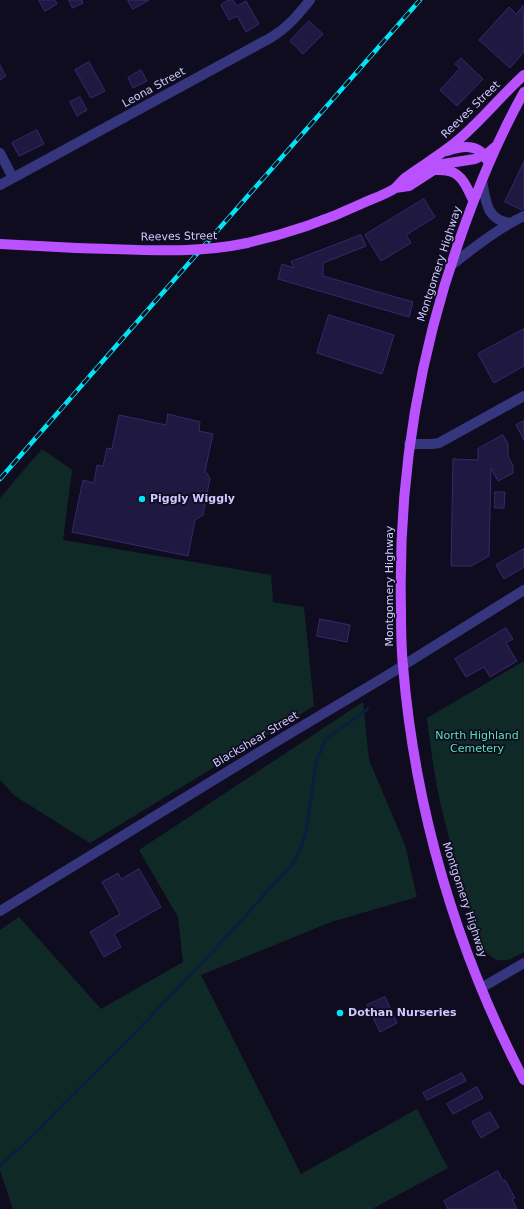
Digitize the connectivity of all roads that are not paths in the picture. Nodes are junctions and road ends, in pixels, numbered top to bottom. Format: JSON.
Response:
{"nodes":[{"id":1,"x":310,"y":0,"type":"edge"},
{"id":2,"x":524,"y":75,"type":"edge"},
{"id":3,"x":524,"y":92,"type":"edge"},
{"id":4,"x":498,"y":144,"type":"junction"},
{"id":5,"x":444,"y":152,"type":"junction"},
{"id":6,"x":0,"y":153,"type":"edge"},
{"id":7,"x":484,"y":155,"type":"junction"},
{"id":8,"x":487,"y":168,"type":"junction"},
{"id":9,"x":433,"y":170,"type":"junction"},
{"id":10,"x":13,"y":178,"type":"junction"},
{"id":11,"x":482,"y":181,"type":"junction"},
{"id":12,"x":0,"y":185,"type":"edge"},
{"id":13,"x":395,"y":188,"type":"junction"},
{"id":14,"x":473,"y":200,"type":"junction"},
{"id":15,"x":524,"y":216,"type":"edge"},
{"id":16,"x":510,"y":223,"type":"junction"},
{"id":17,"x":0,"y":244,"type":"edge"},
{"id":18,"x":450,"y":266,"type":"junction"},
{"id":19,"x":524,"y":396,"type":"edge"},
{"id":20,"x":409,"y":444,"type":"junction"},
{"id":21,"x":524,"y":590,"type":"edge"},
{"id":22,"x":403,"y":666,"type":"junction"},
{"id":23,"x":0,"y":912,"type":"edge"},
{"id":24,"x":524,"y":963,"type":"edge"},
{"id":25,"x":481,"y":988,"type":"junction"},
{"id":26,"x":524,"y":1080,"type":"edge"}],
"edges":[{"from":1,"to":10,"type":"street","name":"Leona Street"},
{"from":2,"to":5,"type":"main road","name":"Reeves Street"},
{"from":3,"to":4,"type":"main road","name":"Montgomery Highway"},
{"from":4,"to":7,"type":"main road","name":"Reeves Street"},
{"from":4,"to":8,"type":"main road","name":"Montgomery Highway"},
{"from":5,"to":7,"type":"main road"},
{"from":5,"to":13,"type":"main road","name":"Reeves Street"},
{"from":6,"to":10,"type":"street"},
{"from":7,"to":8,"type":"main road"},
{"from":7,"to":9,"type":"main road","name":"Reeves Street"},
{"from":8,"to":11,"type":"main road","name":"Montgomery Highway"},
{"from":9,"to":13,"type":"main road","name":"Reeves Street"},
{"from":9,"to":14,"type":"main road"},
{"from":10,"to":12,"type":"street","name":"Leona Street"},
{"from":11,"to":14,"type":"main road","name":"Montgomery Highway"},
{"from":11,"to":16,"type":"street"},
{"from":13,"to":17,"type":"main road","name":"Reeves Street","bridge":true},
{"from":14,"to":18,"type":"main road","name":"Montgomery Highway"},
{"from":15,"to":16,"type":"street"},
{"from":16,"to":18,"type":"street"},
{"from":18,"to":20,"type":"main road","name":"Montgomery Highway"},
{"from":19,"to":20,"type":"street"},
{"from":20,"to":22,"type":"main road","name":"Montgomery Highway"},
{"from":21,"to":22,"type":"street","name":"Blackshear Street"},
{"from":22,"to":23,"type":"street","name":"Blackshear Street"},
{"from":22,"to":25,"type":"main road","name":"Montgomery Highway"},
{"from":24,"to":25,"type":"street"},
{"from":25,"to":26,"type":"main road","name":"Montgomery Highway"}]}
